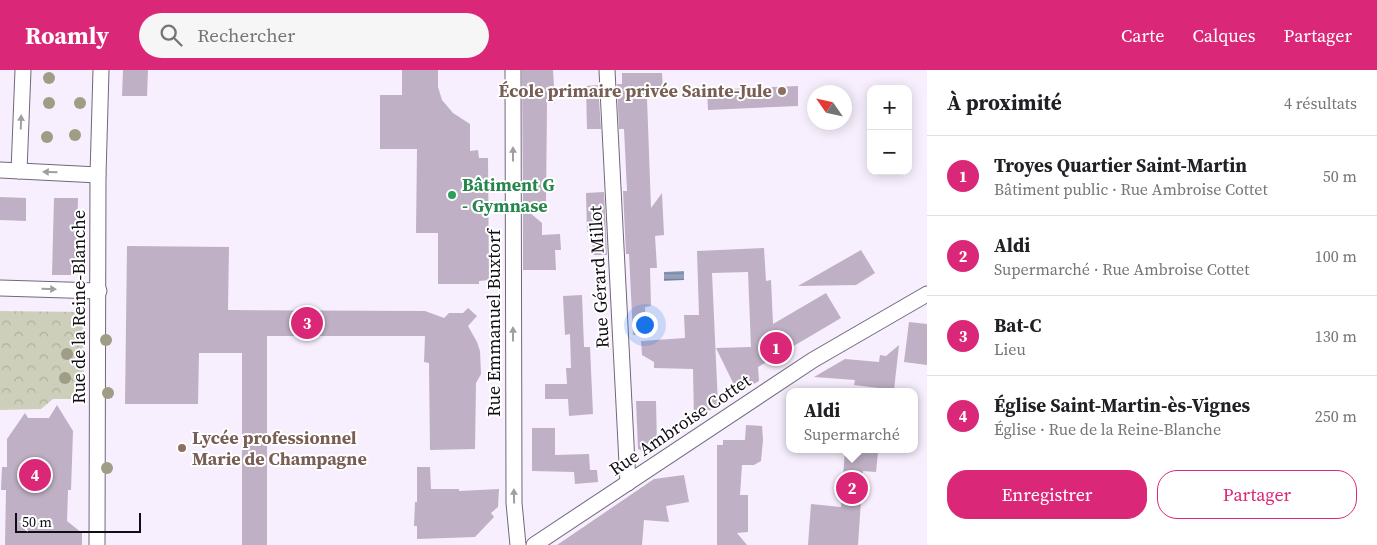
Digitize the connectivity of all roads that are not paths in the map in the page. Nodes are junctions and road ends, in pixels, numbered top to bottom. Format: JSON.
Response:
{"nodes":[{"id":1,"x":23,"y":70,"type":"edge"},
{"id":2,"x":101,"y":70,"type":"edge"},
{"id":3,"x":513,"y":70,"type":"edge"},
{"id":4,"x":607,"y":70,"type":"edge"},
{"id":5,"x":0,"y":170,"type":"edge"},
{"id":6,"x":19,"y":171,"type":"junction"},
{"id":7,"x":98,"y":175,"type":"junction"},
{"id":8,"x":0,"y":288,"type":"edge"},
{"id":9,"x":98,"y":291,"type":"junction"},
{"id":10,"x":927,"y":294,"type":"edge"},
{"id":11,"x":628,"y":483,"type":"junction"},
{"id":12,"x":97,"y":545,"type":"edge"},
{"id":13,"x":518,"y":545,"type":"edge"},
{"id":14,"x":534,"y":545,"type":"edge"}],
"edges":[{"from":6,"to":1,"type":"street","one_way":true},
{"from":2,"to":7,"type":"street","name":"Rue de la Reine-Blanche"},
{"from":13,"to":3,"type":"street","name":"Rue Emmanuel Buxtorf","one_way":true},
{"from":4,"to":11,"type":"street","name":"Rue Gérard Millot"},
{"from":5,"to":6,"type":"street"},
{"from":7,"to":6,"type":"street","one_way":true},
{"from":7,"to":9,"type":"street","name":"Rue de la Reine-Blanche"},
{"from":8,"to":9,"type":"street","one_way":true},
{"from":9,"to":12,"type":"street","name":"Rue de la Reine-Blanche"},
{"from":10,"to":11,"type":"street","name":"Rue Ambroise Cottet"},
{"from":11,"to":14,"type":"street","name":"Rue Ambroise Cottet"}]}
